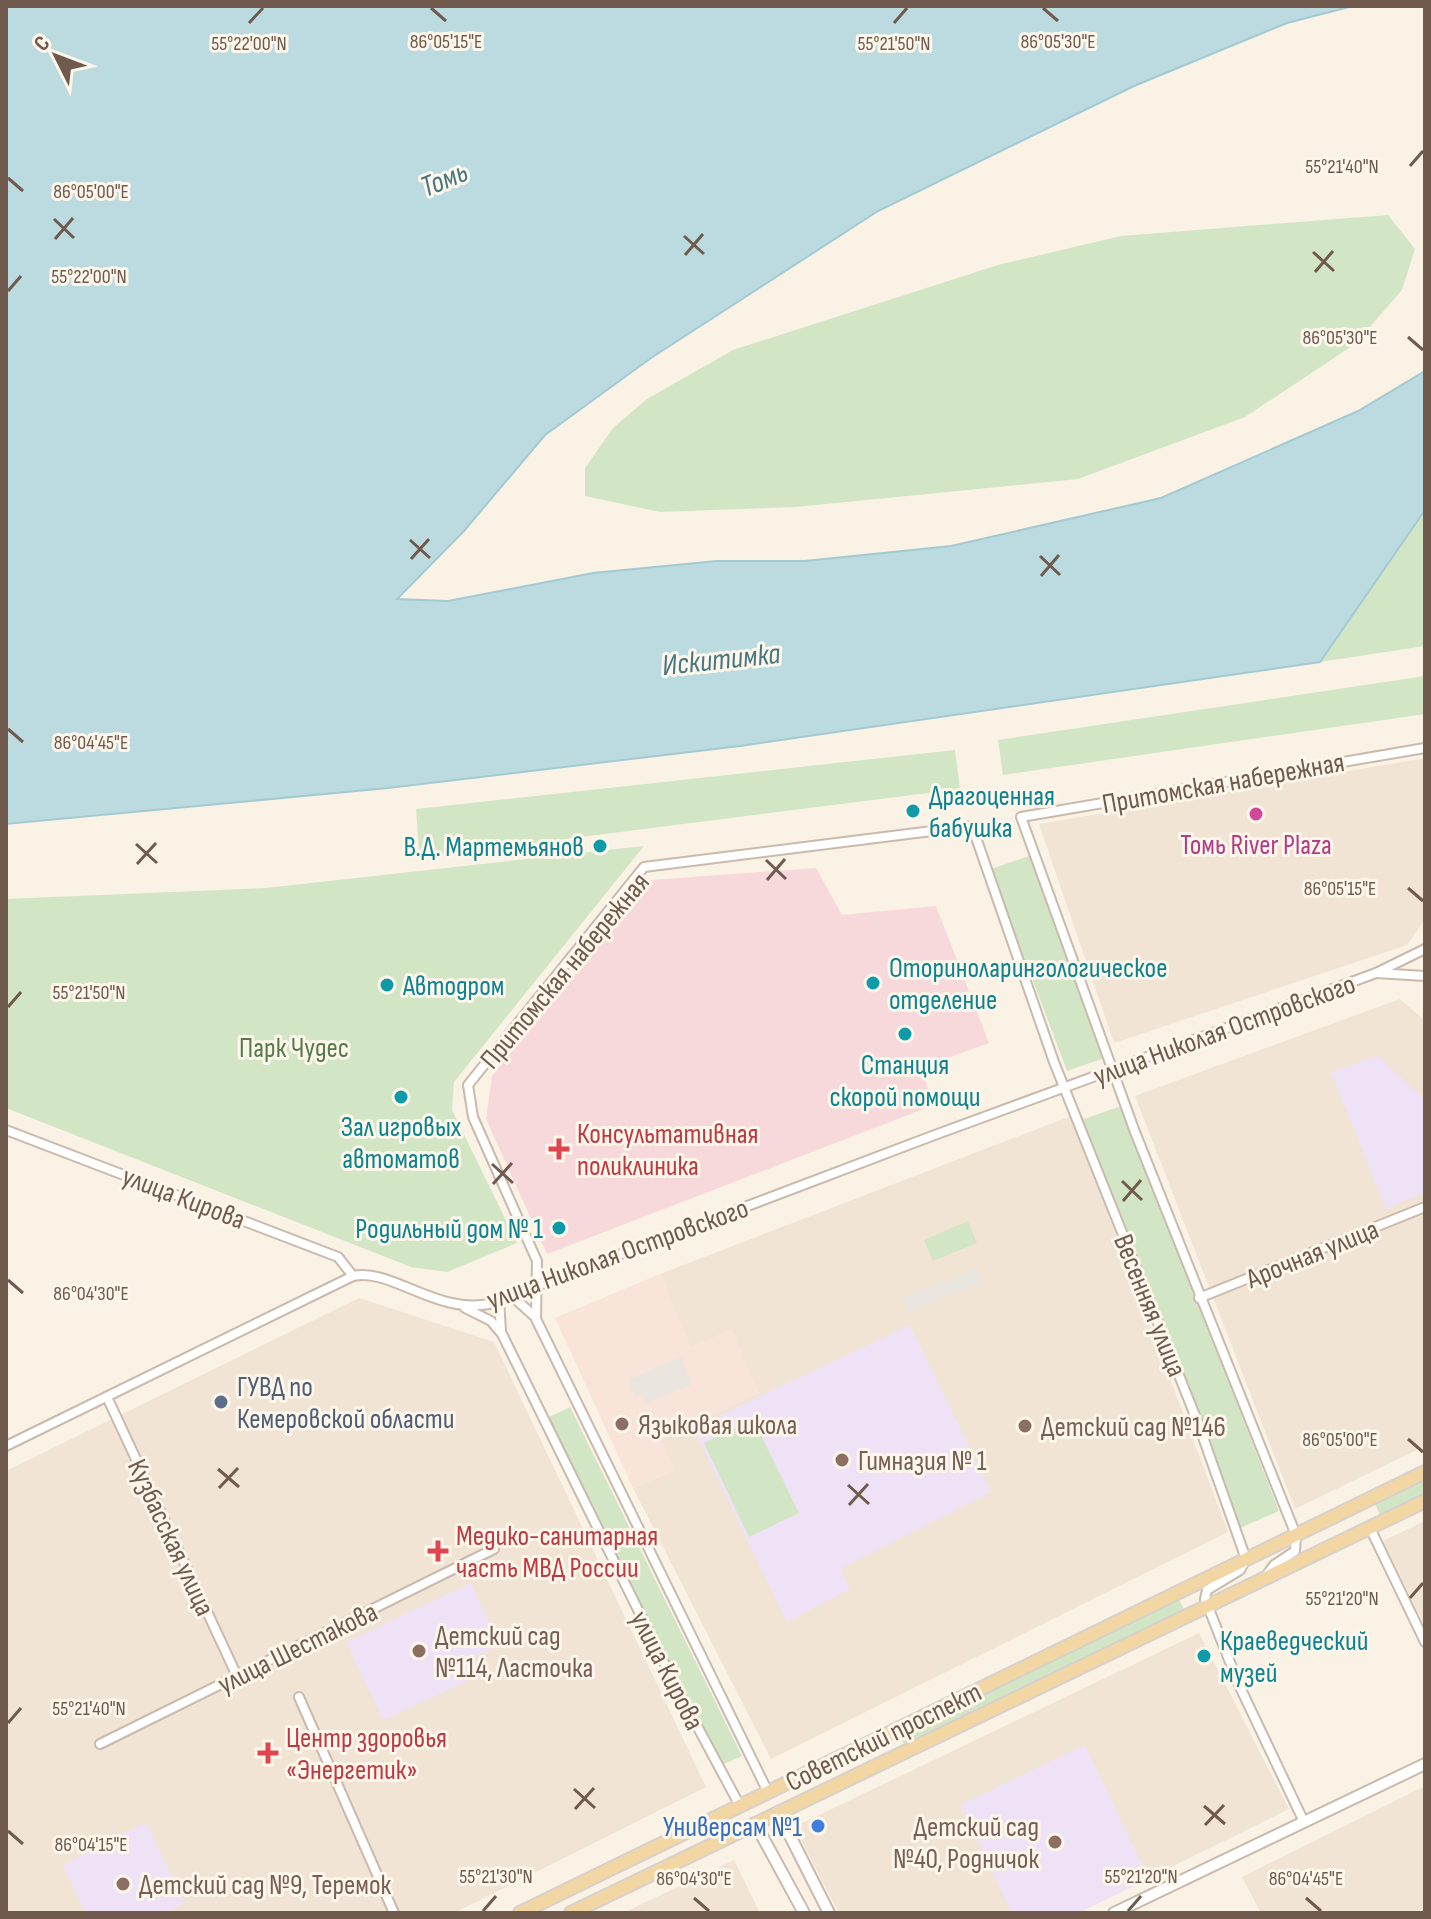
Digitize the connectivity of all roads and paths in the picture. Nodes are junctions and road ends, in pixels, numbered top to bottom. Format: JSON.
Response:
{"nodes":[{"id":1,"x":1425,"y":748,"type":"edge"},
{"id":2,"x":1021,"y":817,"type":"joint"},
{"id":3,"x":972,"y":826,"type":"joint"},
{"id":4,"x":1425,"y":949,"type":"edge"},
{"id":5,"x":1376,"y":973,"type":"junction"},
{"id":6,"x":1425,"y":976,"type":"edge"},
{"id":7,"x":1111,"y":1070,"type":"junction"},
{"id":8,"x":1064,"y":1087,"type":"junction"},
{"id":9,"x":6,"y":1130,"type":"edge"},
{"id":10,"x":1425,"y":1207,"type":"edge"},
{"id":11,"x":353,"y":1276,"type":"junction"},
{"id":12,"x":539,"y":1283,"type":"junction"},
{"id":13,"x":511,"y":1295,"type":"junction"},
{"id":14,"x":1199,"y":1298,"type":"junction"},
{"id":15,"x":499,"y":1300,"type":"junction"},
{"id":16,"x":464,"y":1307,"type":"junction"},
{"id":17,"x":536,"y":1319,"type":"junction"},
{"id":18,"x":502,"y":1334,"type":"junction"},
{"id":19,"x":107,"y":1397,"type":"junction"},
{"id":20,"x":6,"y":1446,"type":"edge"},
{"id":21,"x":1425,"y":1472,"type":"edge"},
{"id":22,"x":1425,"y":1501,"type":"edge"},
{"id":23,"x":1370,"y":1528,"type":"junction"},
{"id":24,"x":1296,"y":1535,"type":"junction"},
{"id":25,"x":494,"y":1549,"type":"dead end"},
{"id":26,"x":1246,"y":1559,"type":"junction"},
{"id":27,"x":1265,"y":1579,"type":"junction"},
{"id":28,"x":1207,"y":1608,"type":"junction"},
{"id":29,"x":1425,"y":1642,"type":"edge"},
{"id":30,"x":237,"y":1676,"type":"junction"},
{"id":31,"x":299,"y":1697,"type":"dead end"},
{"id":32,"x":898,"y":1727,"type":"junction"},
{"id":33,"x":100,"y":1744,"type":"dead end"},
{"id":34,"x":908,"y":1750,"type":"junction"},
{"id":35,"x":1425,"y":1764,"type":"edge"},
{"id":36,"x":768,"y":1792,"type":"junction"},
{"id":37,"x":740,"y":1806,"type":"junction"},
{"id":38,"x":778,"y":1812,"type":"junction"},
{"id":39,"x":1304,"y":1822,"type":"junction"},
{"id":40,"x":755,"y":1823,"type":"junction"},
{"id":41,"x":394,"y":1913,"type":"edge"},
{"id":42,"x":520,"y":1913,"type":"edge"},
{"id":43,"x":571,"y":1913,"type":"edge"},
{"id":44,"x":804,"y":1913,"type":"edge"},
{"id":45,"x":829,"y":1913,"type":"edge"},
{"id":46,"x":1114,"y":1913,"type":"edge"}],
"edges":[{"from":1,"to":2,"type":"street","name":"Притомская набережная"},
{"from":2,"to":7,"type":"street","name":"Весенняя улица"},
{"from":3,"to":8,"type":"street","name":"Весенняя улица"},
{"from":3,"to":12,"type":"street","name":"Притомская набережная"},
{"from":4,"to":5,"type":"street","name":"улица Николая Островского"},
{"from":5,"to":6,"type":"street"},
{"from":5,"to":7,"type":"street","name":"улица Николая Островского"},
{"from":7,"to":8,"type":"street","name":"улица Николая Островского"},
{"from":7,"to":14,"type":"street","name":"Весенняя улица"},
{"from":8,"to":12,"type":"street","name":"улица Николая Островского"},
{"from":8,"to":26,"type":"street","name":"Весенняя улица"},
{"from":9,"to":11,"type":"street","name":"улица Кирова"},
{"from":10,"to":14,"type":"street","name":"Арочная улица"},
{"from":11,"to":16,"type":"street","name":"улица Николая Островского"},
{"from":11,"to":19,"type":"street"},
{"from":12,"to":13,"type":"street","name":"улица Николая Островского"},
{"from":12,"to":17,"type":"street"},
{"from":13,"to":15,"type":"street","name":"улица Николая Островского"},
{"from":13,"to":17,"type":"street","name":"улица Кирова"},
{"from":14,"to":24,"type":"street","name":"Весенняя улица"},
{"from":15,"to":16,"type":"street","name":"улица Николая Островского"},
{"from":15,"to":18,"type":"street","name":"улица Кирова"},
{"from":16,"to":18,"type":"street","name":"улица Кирова"},
{"from":17,"to":36,"type":"street","name":"улица Кирова"},
{"from":18,"to":37,"type":"street","name":"улица Кирова"},
{"from":19,"to":20,"type":"street"},
{"from":19,"to":30,"type":"street","name":"Кузбасская улица"},
{"from":21,"to":24,"type":"main road","name":"Советский проспект"},
{"from":22,"to":23,"type":"main road","name":"Советский проспект"},
{"from":23,"to":27,"type":"main road","name":"Советский проспект"},
{"from":23,"to":29,"type":"street"},
{"from":24,"to":26,"type":"main road","name":"Советский проспект"},
{"from":24,"to":27,"type":"street","name":"Советский проспект"},
{"from":25,"to":30,"type":"street","name":"улица Шестакова"},
{"from":26,"to":28,"type":"street","name":"Советский проспект"},
{"from":26,"to":32,"type":"main road","name":"Советский проспект"},
{"from":27,"to":28,"type":"main road","name":"Советский проспект"},
{"from":28,"to":34,"type":"main road","name":"Советский проспект"},
{"from":28,"to":39,"type":"street"},
{"from":30,"to":33,"type":"street","name":"улица Шестакова"},
{"from":31,"to":41,"type":"street"},
{"from":32,"to":34,"type":"main road"},
{"from":32,"to":36,"type":"main road","name":"Советский проспект"},
{"from":34,"to":38,"type":"main road","name":"Советский проспект"},
{"from":35,"to":39,"type":"street"},
{"from":36,"to":37,"type":"main road","name":"Советский проспект"},
{"from":36,"to":38,"type":"main road","name":"улица Кирова"},
{"from":37,"to":40,"type":"main road","name":"улица Кирова"},
{"from":37,"to":42,"type":"main road","name":"Советский проспект"},
{"from":38,"to":40,"type":"main road","name":"Советский проспект"},
{"from":38,"to":45,"type":"street"},
{"from":39,"to":46,"type":"street"},
{"from":40,"to":43,"type":"main road","name":"Советский проспект"},
{"from":40,"to":44,"type":"street","name":"улица Кирова"}]}
